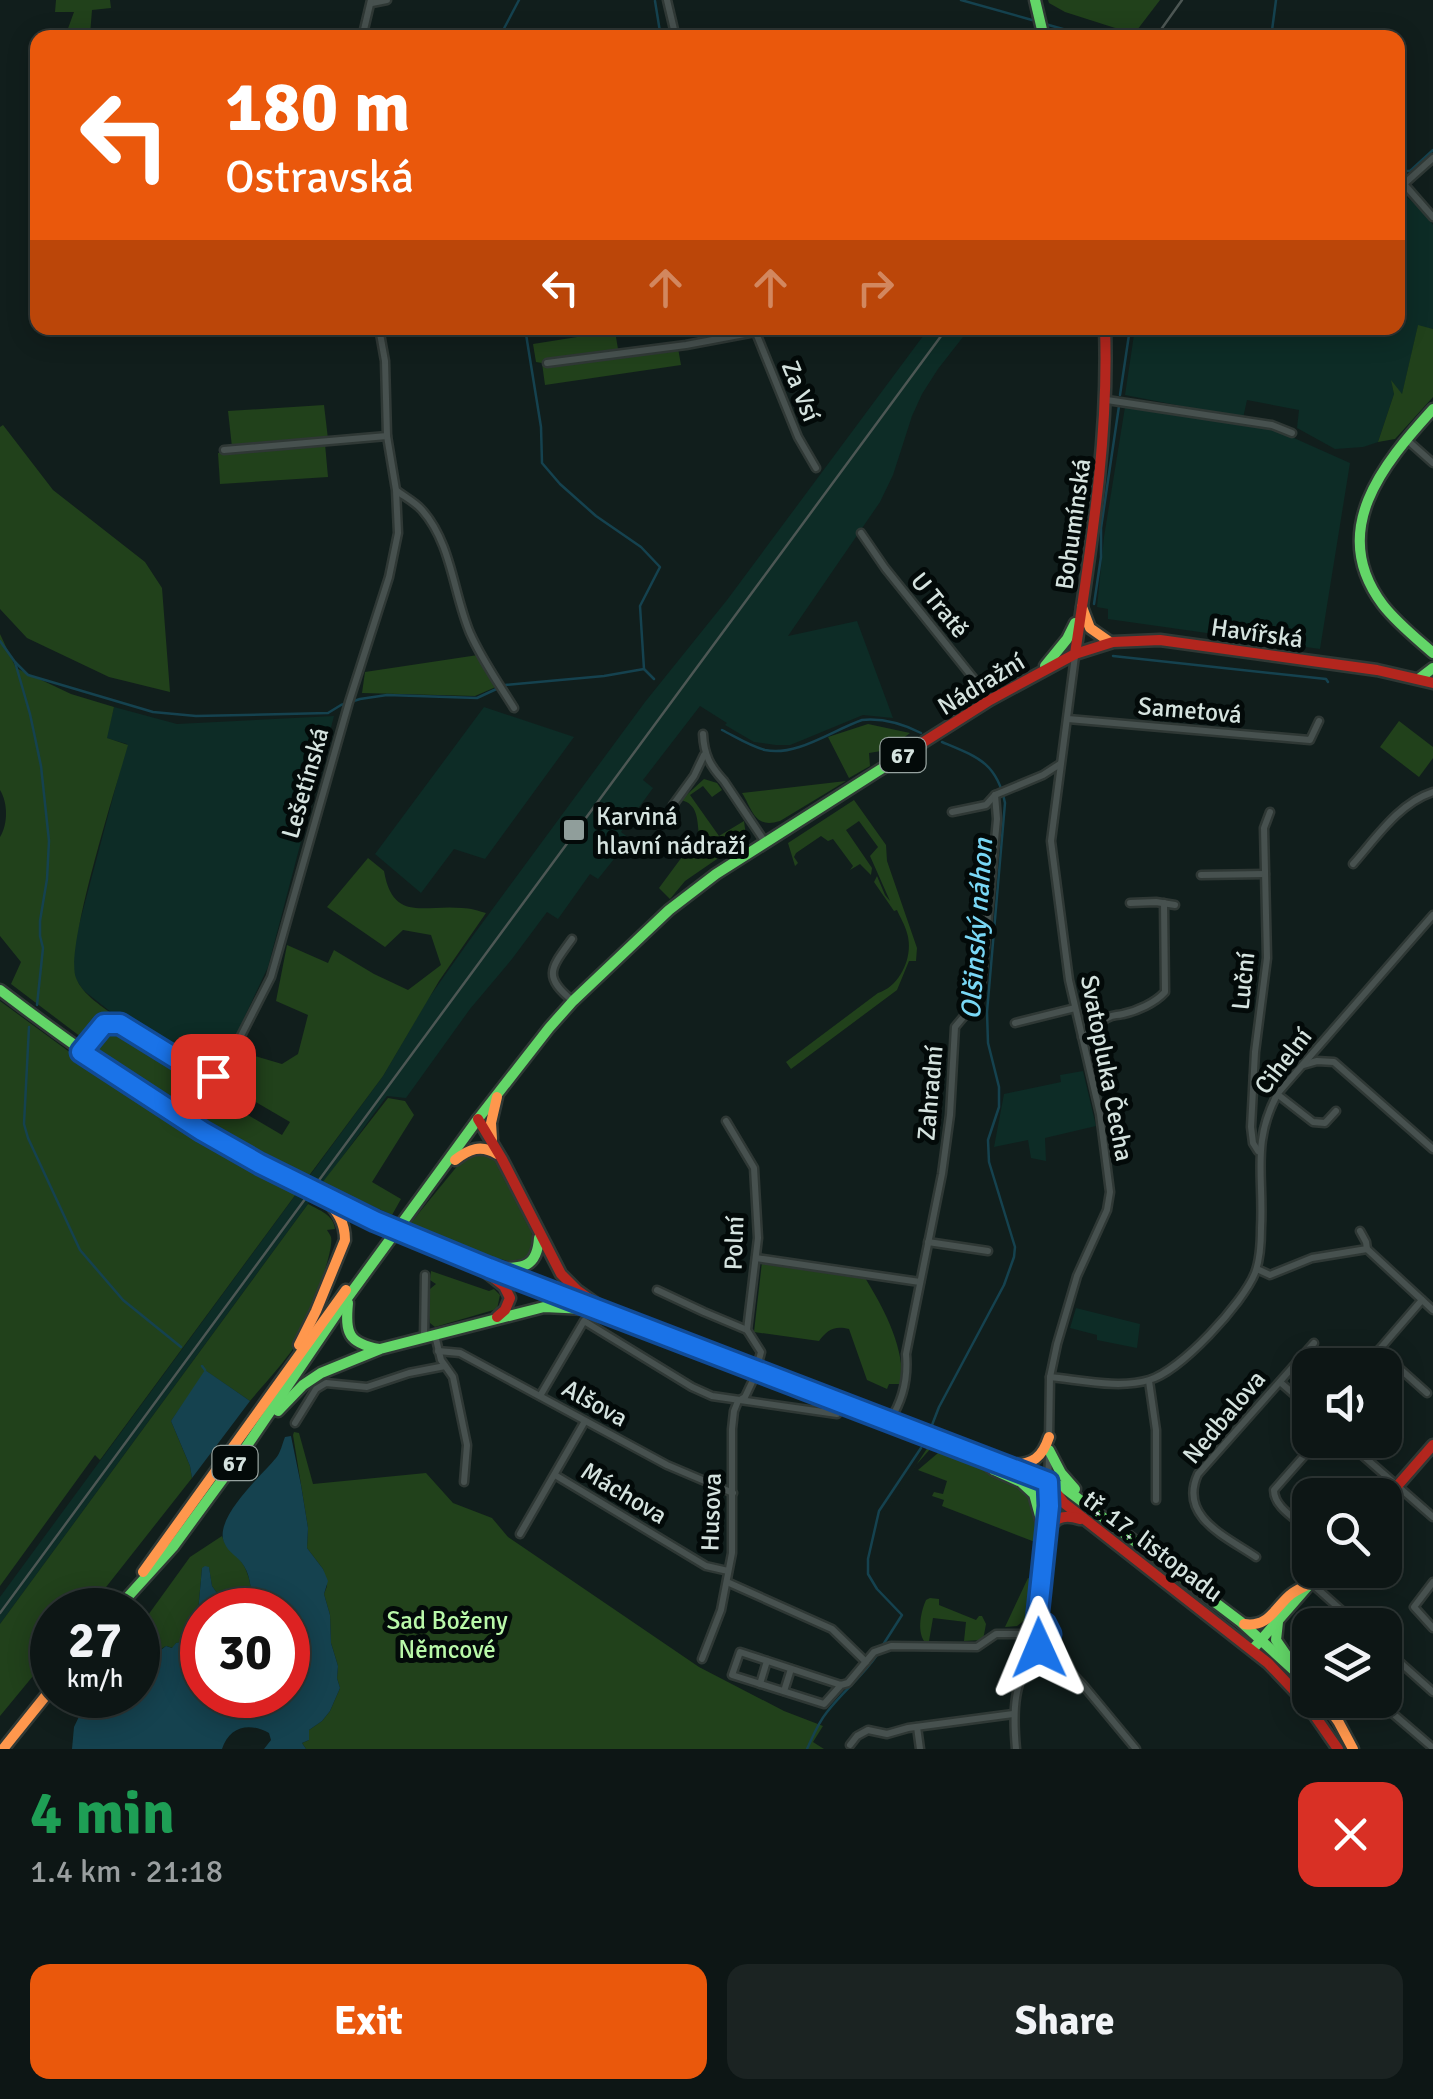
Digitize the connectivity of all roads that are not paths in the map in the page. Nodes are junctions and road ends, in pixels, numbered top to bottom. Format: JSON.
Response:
{"nodes":[{"id":1,"x":387,"y":0,"type":"edge"},
{"id":2,"x":667,"y":0,"type":"edge"},
{"id":3,"x":1035,"y":0,"type":"edge"},
{"id":4,"x":372,"y":2,"type":"edge"},
{"id":5,"x":364,"y":30,"type":"edge"},
{"id":6,"x":674,"y":30,"type":"edge"},
{"id":7,"x":1042,"y":30,"type":"edge"},
{"id":8,"x":1433,"y":158,"type":"edge"},
{"id":9,"x":1405,"y":180,"type":"edge"},
{"id":10,"x":1405,"y":187,"type":"edge"},
{"id":11,"x":1433,"y":216,"type":"edge"},
{"id":12,"x":379,"y":335,"type":"edge"},
{"id":13,"x":732,"y":335,"type":"edge"},
{"id":14,"x":757,"y":335,"type":"edge"},
{"id":15,"x":1105,"y":335,"type":"edge"},
{"id":16,"x":547,"y":363,"type":"dead end"},
{"id":17,"x":1107,"y":400,"type":"junction"},
{"id":18,"x":1433,"y":409,"type":"edge"},
{"id":19,"x":1292,"y":433,"type":"dead end"},
{"id":20,"x":387,"y":436,"type":"junction"},
{"id":21,"x":1406,"y":439,"type":"junction"},
{"id":22,"x":224,"y":450,"type":"dead end"},
{"id":23,"x":1433,"y":462,"type":"edge"},
{"id":24,"x":816,"y":468,"type":"dead end"},
{"id":25,"x":396,"y":490,"type":"junction"},
{"id":26,"x":861,"y":533,"type":"dead end"},
{"id":27,"x":1081,"y":610,"type":"junction"},
{"id":28,"x":1111,"y":642,"type":"junction"},
{"id":29,"x":1433,"y":653,"type":"edge"},
{"id":30,"x":1075,"y":654,"type":"junction"},
{"id":31,"x":1433,"y":668,"type":"edge"},
{"id":32,"x":1042,"y":670,"type":"junction"},
{"id":33,"x":1420,"y":678,"type":"junction"},
{"id":34,"x":1433,"y":683,"type":"edge"},
{"id":35,"x":990,"y":700,"type":"junction"},
{"id":36,"x":514,"y":708,"type":"dead end"},
{"id":37,"x":1068,"y":719,"type":"junction"},
{"id":38,"x":1319,"y":721,"type":"dead end"},
{"id":39,"x":703,"y":734,"type":"dead end"},
{"id":40,"x":704,"y":754,"type":"junction"},
{"id":41,"x":1062,"y":763,"type":"junction"},
{"id":42,"x":715,"y":773,"type":"junction"},
{"id":43,"x":694,"y":776,"type":"junction"},
{"id":44,"x":1000,"y":792,"type":"junction"},
{"id":45,"x":1433,"y":792,"type":"edge"},
{"id":46,"x":673,"y":806,"type":"dead end"},
{"id":47,"x":952,"y":812,"type":"dead end"},
{"id":48,"x":1270,"y":812,"type":"dead end"},
{"id":49,"x":765,"y":842,"type":"junction"},
{"id":50,"x":1353,"y":864,"type":"dead end"},
{"id":51,"x":1265,"y":874,"type":"junction"},
{"id":52,"x":1201,"y":876,"type":"dead end"},
{"id":53,"x":1130,"y":904,"type":"dead end"},
{"id":54,"x":1164,"y":904,"type":"junction"},
{"id":55,"x":1174,"y":905,"type":"dead end"},
{"id":56,"x":1433,"y":915,"type":"edge"},
{"id":57,"x":572,"y":939,"type":"dead end"},
{"id":58,"x":0,"y":990,"type":"edge"},
{"id":59,"x":573,"y":1002,"type":"junction"},
{"id":60,"x":1075,"y":1008,"type":"junction"},
{"id":61,"x":1016,"y":1023,"type":"dead end"},
{"id":62,"x":1082,"y":1037,"type":"junction"},
{"id":63,"x":81,"y":1052,"type":"junction"},
{"id":64,"x":1302,"y":1065,"type":"junction"},
{"id":65,"x":1253,"y":1076,"type":"junction"},
{"id":66,"x":498,"y":1092,"type":"junction"},
{"id":67,"x":1278,"y":1093,"type":"junction"},
{"id":68,"x":1336,"y":1111,"type":"dead end"},
{"id":69,"x":478,"y":1119,"type":"junction"},
{"id":70,"x":726,"y":1121,"type":"dead end"},
{"id":71,"x":1433,"y":1150,"type":"edge"},
{"id":72,"x":1259,"y":1152,"type":"junction"},
{"id":73,"x":499,"y":1154,"type":"junction"},
{"id":74,"x":436,"y":1178,"type":"junction"},
{"id":75,"x":325,"y":1198,"type":"junction"},
{"id":76,"x":1360,"y":1231,"type":"dead end"},
{"id":77,"x":538,"y":1232,"type":"junction"},
{"id":78,"x":928,"y":1242,"type":"junction"},
{"id":79,"x":1367,"y":1246,"type":"junction"},
{"id":80,"x":988,"y":1251,"type":"dead end"},
{"id":81,"x":756,"y":1258,"type":"junction"},
{"id":82,"x":472,"y":1262,"type":"junction"},
{"id":83,"x":489,"y":1268,"type":"junction"},
{"id":84,"x":1257,"y":1269,"type":"junction"},
{"id":85,"x":425,"y":1275,"type":"dead end"},
{"id":86,"x":920,"y":1282,"type":"junction"},
{"id":87,"x":657,"y":1290,"type":"dead end"},
{"id":88,"x":345,"y":1297,"type":"junction"},
{"id":89,"x":1422,"y":1300,"type":"junction"},
{"id":90,"x":1433,"y":1310,"type":"edge"},
{"id":91,"x":602,"y":1311,"type":"junction"},
{"id":92,"x":337,"y":1314,"type":"junction"},
{"id":93,"x":614,"y":1316,"type":"junction"},
{"id":94,"x":494,"y":1318,"type":"junction"},
{"id":95,"x":747,"y":1330,"type":"junction"},
{"id":96,"x":430,"y":1336,"type":"junction"},
{"id":97,"x":1314,"y":1343,"type":"dead end"},
{"id":98,"x":1381,"y":1348,"type":"edge"},
{"id":99,"x":380,"y":1349,"type":"junction"},
{"id":100,"x":438,"y":1351,"type":"junction"},
{"id":101,"x":360,"y":1356,"type":"junction"},
{"id":102,"x":445,"y":1366,"type":"junction"},
{"id":103,"x":756,"y":1369,"type":"junction"},
{"id":104,"x":1402,"y":1371,"type":"edge"},
{"id":105,"x":284,"y":1372,"type":"junction"},
{"id":106,"x":1050,"y":1377,"type":"junction"},
{"id":107,"x":1149,"y":1381,"type":"junction"},
{"id":108,"x":1280,"y":1382,"type":"junction"},
{"id":109,"x":1292,"y":1392,"type":"edge"},
{"id":110,"x":1426,"y":1393,"type":"dead end"},
{"id":111,"x":540,"y":1396,"type":"junction"},
{"id":112,"x":738,"y":1401,"type":"junction"},
{"id":113,"x":838,"y":1414,"type":"dead end"},
{"id":114,"x":890,"y":1420,"type":"junction"},
{"id":115,"x":585,"y":1421,"type":"junction"},
{"id":116,"x":296,"y":1423,"type":"dead end"},
{"id":117,"x":1049,"y":1444,"type":"junction"},
{"id":118,"x":1433,"y":1444,"type":"edge"},
{"id":119,"x":244,"y":1450,"type":"junction"},
{"id":120,"x":970,"y":1450,"type":"junction"},
{"id":121,"x":1302,"y":1458,"type":"edge"},
{"id":122,"x":1365,"y":1458,"type":"edge"},
{"id":123,"x":1006,"y":1465,"type":"junction"},
{"id":124,"x":554,"y":1475,"type":"junction"},
{"id":125,"x":1389,"y":1478,"type":"edge"},
{"id":126,"x":1402,"y":1481,"type":"edge"},
{"id":127,"x":464,"y":1482,"type":"dead end"},
{"id":128,"x":1048,"y":1482,"type":"junction"},
{"id":129,"x":1402,"y":1490,"type":"edge"},
{"id":130,"x":733,"y":1493,"type":"junction"},
{"id":131,"x":1156,"y":1500,"type":"dead end"},
{"id":132,"x":1096,"y":1511,"type":"junction"},
{"id":133,"x":1292,"y":1516,"type":"edge"},
{"id":134,"x":1433,"y":1517,"type":"edge"},
{"id":135,"x":1090,"y":1523,"type":"junction"},
{"id":136,"x":520,"y":1534,"type":"dead end"},
{"id":137,"x":1046,"y":1538,"type":"junction"},
{"id":138,"x":1256,"y":1556,"type":"dead end"},
{"id":139,"x":728,"y":1572,"type":"junction"},
{"id":140,"x":727,"y":1582,"type":"junction"},
{"id":141,"x":1433,"y":1582,"type":"edge"},
{"id":142,"x":132,"y":1588,"type":"edge"},
{"id":143,"x":136,"y":1588,"type":"edge"},
{"id":144,"x":1300,"y":1588,"type":"edge"},
{"id":145,"x":1306,"y":1588,"type":"edge"},
{"id":146,"x":1317,"y":1588,"type":"edge"},
{"id":147,"x":1339,"y":1608,"type":"edge"},
{"id":148,"x":1278,"y":1618,"type":"junction"},
{"id":149,"x":1037,"y":1621,"type":"junction"},
{"id":150,"x":1241,"y":1622,"type":"junction"},
{"id":151,"x":1433,"y":1628,"type":"edge"},
{"id":152,"x":1024,"y":1634,"type":"junction"},
{"id":153,"x":1262,"y":1639,"type":"junction"},
{"id":154,"x":1045,"y":1645,"type":"junction"},
{"id":155,"x":1032,"y":1647,"type":"junction"},
{"id":156,"x":1253,"y":1649,"type":"junction"},
{"id":157,"x":702,"y":1659,"type":"dead end"},
{"id":158,"x":1292,"y":1660,"type":"edge"},
{"id":159,"x":766,"y":1661,"type":"junction"},
{"id":160,"x":866,"y":1662,"type":"junction"},
{"id":161,"x":1402,"y":1664,"type":"edge"},
{"id":162,"x":1292,"y":1667,"type":"edge"},
{"id":163,"x":791,"y":1669,"type":"junction"},
{"id":164,"x":760,"y":1684,"type":"junction"},
{"id":165,"x":845,"y":1684,"type":"junction"},
{"id":166,"x":784,"y":1691,"type":"junction"},
{"id":167,"x":1433,"y":1692,"type":"edge"},
{"id":168,"x":1014,"y":1714,"type":"junction"},
{"id":169,"x":30,"y":1715,"type":"edge"},
{"id":170,"x":1334,"y":1718,"type":"edge"},
{"id":171,"x":1398,"y":1718,"type":"edge"},
{"id":172,"x":916,"y":1727,"type":"junction"},
{"id":173,"x":850,"y":1745,"type":"dead end"},
{"id":174,"x":1433,"y":1748,"type":"edge"},
{"id":175,"x":3,"y":1749,"type":"edge"},
{"id":176,"x":920,"y":1749,"type":"edge"},
{"id":177,"x":1016,"y":1749,"type":"edge"},
{"id":178,"x":1136,"y":1749,"type":"edge"},
{"id":179,"x":1338,"y":1749,"type":"edge"},
{"id":180,"x":1353,"y":1749,"type":"edge"}],
"edges":[{"from":1,"to":4,"type":"street"},
{"from":2,"to":6,"type":"street"},
{"from":3,"to":7,"type":"main road"},
{"from":4,"to":5,"type":"street"},
{"from":8,"to":9,"type":"street"},
{"from":10,"to":11,"type":"street"},
{"from":12,"to":20,"type":"street","name":"Lešetínská"},
{"from":13,"to":16,"type":"street"},
{"from":14,"to":24,"type":"street","name":"Za Vsí"},
{"from":15,"to":17,"type":"main road","name":"Bohumínská"},
{"from":17,"to":19,"type":"street"},
{"from":17,"to":27,"type":"main road","name":"Bohumínská"},
{"from":18,"to":21,"type":"main road"},
{"from":20,"to":22,"type":"street"},
{"from":20,"to":25,"type":"street","name":"Lešetínská"},
{"from":21,"to":23,"type":"street"},
{"from":21,"to":29,"type":"main road"},
{"from":25,"to":36,"type":"street"},
{"from":25,"to":63,"type":"street","name":"Lešetínská"},
{"from":26,"to":35,"type":"street","name":"U Tratě"},
{"from":27,"to":28,"type":"main road"},
{"from":27,"to":30,"type":"main road","name":"Bohumínská"},
{"from":27,"to":32,"type":"main road"},
{"from":28,"to":30,"type":"main road","name":"Havířská"},
{"from":28,"to":33,"type":"main road","name":"Havířská"},
{"from":30,"to":32,"type":"main road","name":"Nádražní","number":"67"},
{"from":30,"to":37,"type":"street","name":"Svatopluka Čecha"},
{"from":31,"to":33,"type":"main road"},
{"from":32,"to":35,"type":"main road","name":"Nádražní","number":"67"},
{"from":33,"to":34,"type":"main road","name":"Havířská"},
{"from":35,"to":49,"type":"main road","name":"Nádražní","number":"67"},
{"from":37,"to":38,"type":"street","name":"Sametová"},
{"from":37,"to":41,"type":"street","name":"Svatopluka Čecha"},
{"from":39,"to":40,"type":"street"},
{"from":40,"to":42,"type":"street"},
{"from":40,"to":43,"type":"street"},
{"from":41,"to":44,"type":"street"},
{"from":41,"to":60,"type":"street","name":"Svatopluka Čecha"},
{"from":42,"to":43,"type":"street"},
{"from":42,"to":49,"type":"street"},
{"from":43,"to":46,"type":"street"},
{"from":44,"to":47,"type":"street"},
{"from":44,"to":78,"type":"street","name":"Zahradní"},
{"from":45,"to":50,"type":"street"},
{"from":48,"to":51,"type":"street","name":"Luční"},
{"from":49,"to":59,"type":"main road","name":"Nádražní","number":"67"},
{"from":51,"to":52,"type":"street"},
{"from":51,"to":65,"type":"street","name":"Luční"},
{"from":53,"to":54,"type":"street"},
{"from":54,"to":55,"type":"street"},
{"from":54,"to":62,"type":"street"},
{"from":56,"to":64,"type":"street","name":"Cihelní"},
{"from":57,"to":59,"type":"street"},
{"from":58,"to":63,"type":"main road"},
{"from":59,"to":66,"type":"main road","name":"Nádražní","number":"67"},
{"from":60,"to":61,"type":"street"},
{"from":60,"to":62,"type":"street","name":"Svatopluka Čecha"},
{"from":62,"to":106,"type":"street","name":"Svatopluka Čecha"},
{"from":63,"to":75,"type":"main road","bridge":true},
{"from":64,"to":67,"type":"street","name":"Cihelní"},
{"from":64,"to":71,"type":"street"},
{"from":65,"to":67,"type":"street"},
{"from":65,"to":72,"type":"street","name":"Luční"},
{"from":66,"to":69,"type":"main road","name":"Nádražní","number":"67"},
{"from":66,"to":73,"type":"main road"},
{"from":67,"to":68,"type":"street"},
{"from":67,"to":72,"type":"street","name":"Cihelní"},
{"from":69,"to":73,"type":"main road"},
{"from":69,"to":74,"type":"main road","name":"Nádražní","number":"67"},
{"from":69,"to":88,"type":"main road","number":"67"},
{"from":70,"to":81,"type":"street","name":"Polní"},
{"from":72,"to":84,"type":"street","name":"Cihelní"},
{"from":73,"to":74,"type":"main road"},
{"from":73,"to":77,"type":"main road"},
{"from":74,"to":88,"type":"main road","name":"Nádražní","number":"67"},
{"from":75,"to":82,"type":"main road","bridge":true},
{"from":75,"to":105,"type":"main road"},
{"from":76,"to":79,"type":"street"},
{"from":77,"to":83,"type":"main road"},
{"from":77,"to":93,"type":"main road"},
{"from":78,"to":80,"type":"street"},
{"from":78,"to":86,"type":"street","name":"Zahradní"},
{"from":79,"to":84,"type":"street"},
{"from":79,"to":89,"type":"street"},
{"from":81,"to":86,"type":"street"},
{"from":81,"to":95,"type":"street","name":"Polní"},
{"from":82,"to":83,"type":"main road"},
{"from":82,"to":94,"type":"main road"},
{"from":83,"to":91,"type":"main road"},
{"from":84,"to":107,"type":"street","name":"Cihelní"},
{"from":85,"to":96,"type":"street"},
{"from":86,"to":114,"type":"street","name":"Zahradní"},
{"from":87,"to":95,"type":"street"},
{"from":88,"to":92,"type":"main road","number":"67"},
{"from":88,"to":99,"type":"main road"},
{"from":88,"to":105,"type":"main road","number":"67"},
{"from":89,"to":90,"type":"street"},
{"from":89,"to":98,"type":"street"},
{"from":91,"to":93,"type":"main road"},
{"from":91,"to":94,"type":"main road"},
{"from":92,"to":101,"type":"main road"},
{"from":92,"to":119,"type":"main road","number":"67"},
{"from":93,"to":103,"type":"main road"},
{"from":94,"to":96,"type":"main road"},
{"from":95,"to":103,"type":"street","name":"Polní"},
{"from":96,"to":99,"type":"main road"},
{"from":96,"to":100,"type":"street"},
{"from":97,"to":108,"type":"street","name":"Nedbalova"},
{"from":99,"to":101,"type":"main road"},
{"from":100,"to":102,"type":"street"},
{"from":100,"to":111,"type":"street","name":"Alšova"},
{"from":101,"to":119,"type":"main road"},
{"from":102,"to":116,"type":"street"},
{"from":102,"to":127,"type":"street"},
{"from":103,"to":112,"type":"street","name":"Husova"},
{"from":103,"to":114,"type":"main road"},
{"from":104,"to":110,"type":"street"},
{"from":105,"to":142,"type":"main road","number":"67"},
{"from":106,"to":107,"type":"street"},
{"from":106,"to":117,"type":"street","name":"Svatopluka Čecha"},
{"from":107,"to":131,"type":"street"},
{"from":108,"to":109,"type":"street"},
{"from":108,"to":138,"type":"street","name":"Nedbalova"},
{"from":111,"to":112,"type":"street"},
{"from":111,"to":115,"type":"street","name":"Alšova"},
{"from":112,"to":113,"type":"street"},
{"from":112,"to":130,"type":"street","name":"Husova"},
{"from":114,"to":120,"type":"main road"},
{"from":115,"to":124,"type":"street","name":"Máchova"},
{"from":115,"to":130,"type":"street","name":"Alšova"},
{"from":117,"to":123,"type":"main road"},
{"from":117,"to":128,"type":"street","name":"Svatopluka Čecha"},
{"from":117,"to":132,"type":"main road"},
{"from":118,"to":126,"type":"main road"},
{"from":119,"to":143,"type":"main road","number":"67"},
{"from":120,"to":123,"type":"main road"},
{"from":120,"to":137,"type":"main road"},
{"from":121,"to":133,"type":"street"},
{"from":122,"to":125,"type":"street"},
{"from":123,"to":128,"type":"main road"},
{"from":124,"to":136,"type":"street","name":"Máchova"},
{"from":124,"to":139,"type":"street","name":"Máchova"},
{"from":128,"to":132,"type":"main road","name":"tř. 17. listopadu"},
{"from":128,"to":135,"type":"main road","name":"tř. 17. listopadu"},
{"from":128,"to":137,"type":"street","name":"Svatopluka Čecha"},
{"from":129,"to":134,"type":"street"},
{"from":130,"to":139,"type":"street","name":"Husova"},
{"from":132,"to":150,"type":"main road","name":"tř. 17. listopadu"},
{"from":135,"to":137,"type":"main road"},
{"from":135,"to":156,"type":"main road","name":"tř. 17. listopadu"},
{"from":137,"to":149,"type":"street","name":"Svatopluka Čecha"},
{"from":139,"to":140,"type":"street","name":"Husova"},
{"from":140,"to":157,"type":"street","name":"Husova"},
{"from":140,"to":160,"type":"street"},
{"from":141,"to":151,"type":"street"},
{"from":144,"to":150,"type":"main road"},
{"from":145,"to":148,"type":"main road"},
{"from":146,"to":147,"type":"street"},
{"from":148,"to":153,"type":"main road"},
{"from":148,"to":158,"type":"main road"},
{"from":149,"to":152,"type":"street"},
{"from":149,"to":154,"type":"street"},
{"from":150,"to":153,"type":"main road","name":"tř. 17. listopadu"},
{"from":152,"to":155,"type":"street"},
{"from":152,"to":160,"type":"street"},
{"from":153,"to":156,"type":"main road"},
{"from":153,"to":162,"type":"main road","name":"tř. 17. listopadu"},
{"from":154,"to":155,"type":"street"},
{"from":154,"to":178,"type":"street"},
{"from":155,"to":168,"type":"street"},
{"from":156,"to":179,"type":"main road","name":"tř. 17. listopadu"},
{"from":159,"to":163,"type":"street"},
{"from":159,"to":164,"type":"street"},
{"from":159,"to":164,"type":"street"},
{"from":160,"to":165,"type":"street"},
{"from":161,"to":167,"type":"street"},
{"from":163,"to":165,"type":"street"},
{"from":163,"to":166,"type":"street"},
{"from":164,"to":166,"type":"street"},
{"from":165,"to":166,"type":"street"},
{"from":168,"to":172,"type":"street"},
{"from":168,"to":177,"type":"street"},
{"from":169,"to":175,"type":"main road"},
{"from":170,"to":180,"type":"main road"},
{"from":171,"to":174,"type":"street"},
{"from":172,"to":173,"type":"street"},
{"from":172,"to":176,"type":"street"}]}
